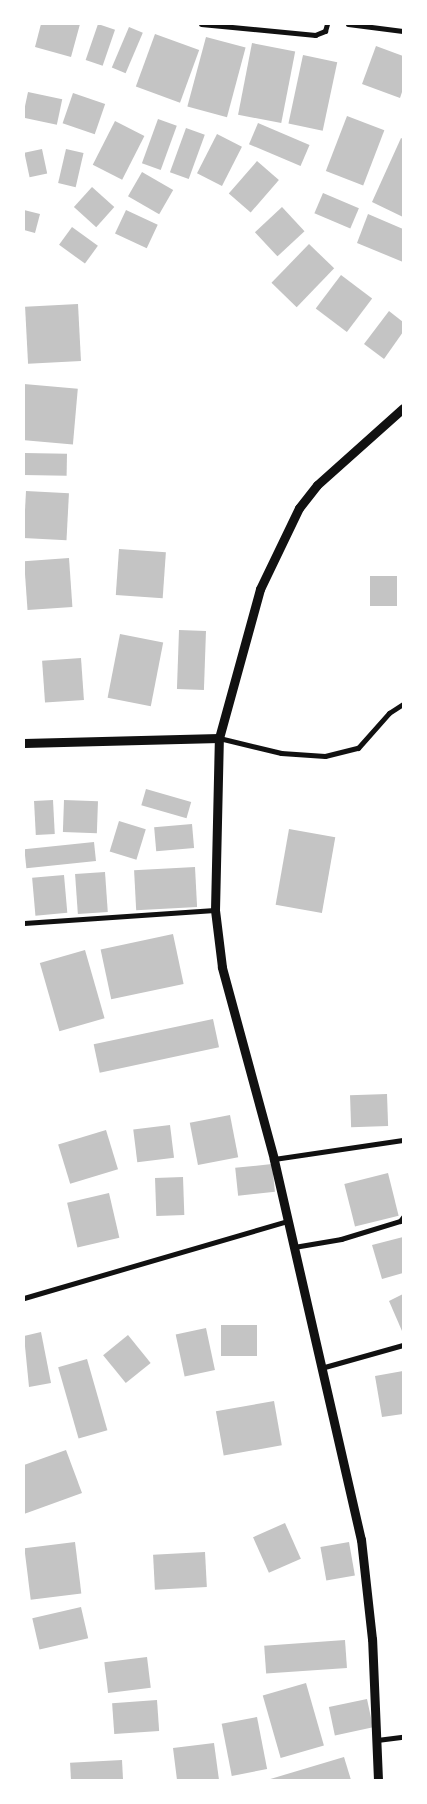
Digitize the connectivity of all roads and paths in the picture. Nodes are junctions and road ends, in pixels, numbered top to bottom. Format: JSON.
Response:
{"nodes":[{"id":1,"x":201,"y":24,"type":"edge"},
{"id":2,"x":327,"y":24,"type":"edge"},
{"id":3,"x":348,"y":24,"type":"edge"},
{"id":4,"x":403,"y":31,"type":"edge"},
{"id":5,"x":403,"y":408,"type":"edge"},
{"id":6,"x":403,"y":704,"type":"edge"},
{"id":7,"x":219,"y":738,"type":"junction"},
{"id":8,"x":24,"y":743,"type":"edge"},
{"id":9,"x":215,"y":910,"type":"junction"},
{"id":10,"x":24,"y":923,"type":"edge"},
{"id":11,"x":403,"y":1140,"type":"edge"},
{"id":12,"x":274,"y":1159,"type":"junction"},
{"id":13,"x":403,"y":1216,"type":"edge"},
{"id":14,"x":287,"y":1221,"type":"junction"},
{"id":15,"x":294,"y":1247,"type":"junction"},
{"id":16,"x":24,"y":1298,"type":"edge"},
{"id":17,"x":403,"y":1345,"type":"edge"},
{"id":18,"x":320,"y":1368,"type":"junction"},
{"id":19,"x":403,"y":1737,"type":"edge"},
{"id":20,"x":378,"y":1740,"type":"junction"},
{"id":21,"x":378,"y":1780,"type":"edge"}],
"edges":[{"from":1,"to":2,"type":"street"},
{"from":3,"to":4,"type":"street"},
{"from":5,"to":7,"type":"street"},
{"from":6,"to":7,"type":"street"},
{"from":7,"to":8,"type":"street"},
{"from":7,"to":9,"type":"street"},
{"from":9,"to":10,"type":"street"},
{"from":9,"to":12,"type":"street"},
{"from":11,"to":12,"type":"street"},
{"from":12,"to":14,"type":"street"},
{"from":13,"to":15,"type":"street"},
{"from":14,"to":15,"type":"street"},
{"from":14,"to":16,"type":"street"},
{"from":15,"to":18,"type":"street"},
{"from":17,"to":18,"type":"street"},
{"from":18,"to":20,"type":"street"},
{"from":19,"to":20,"type":"street"},
{"from":20,"to":21,"type":"street"}]}
